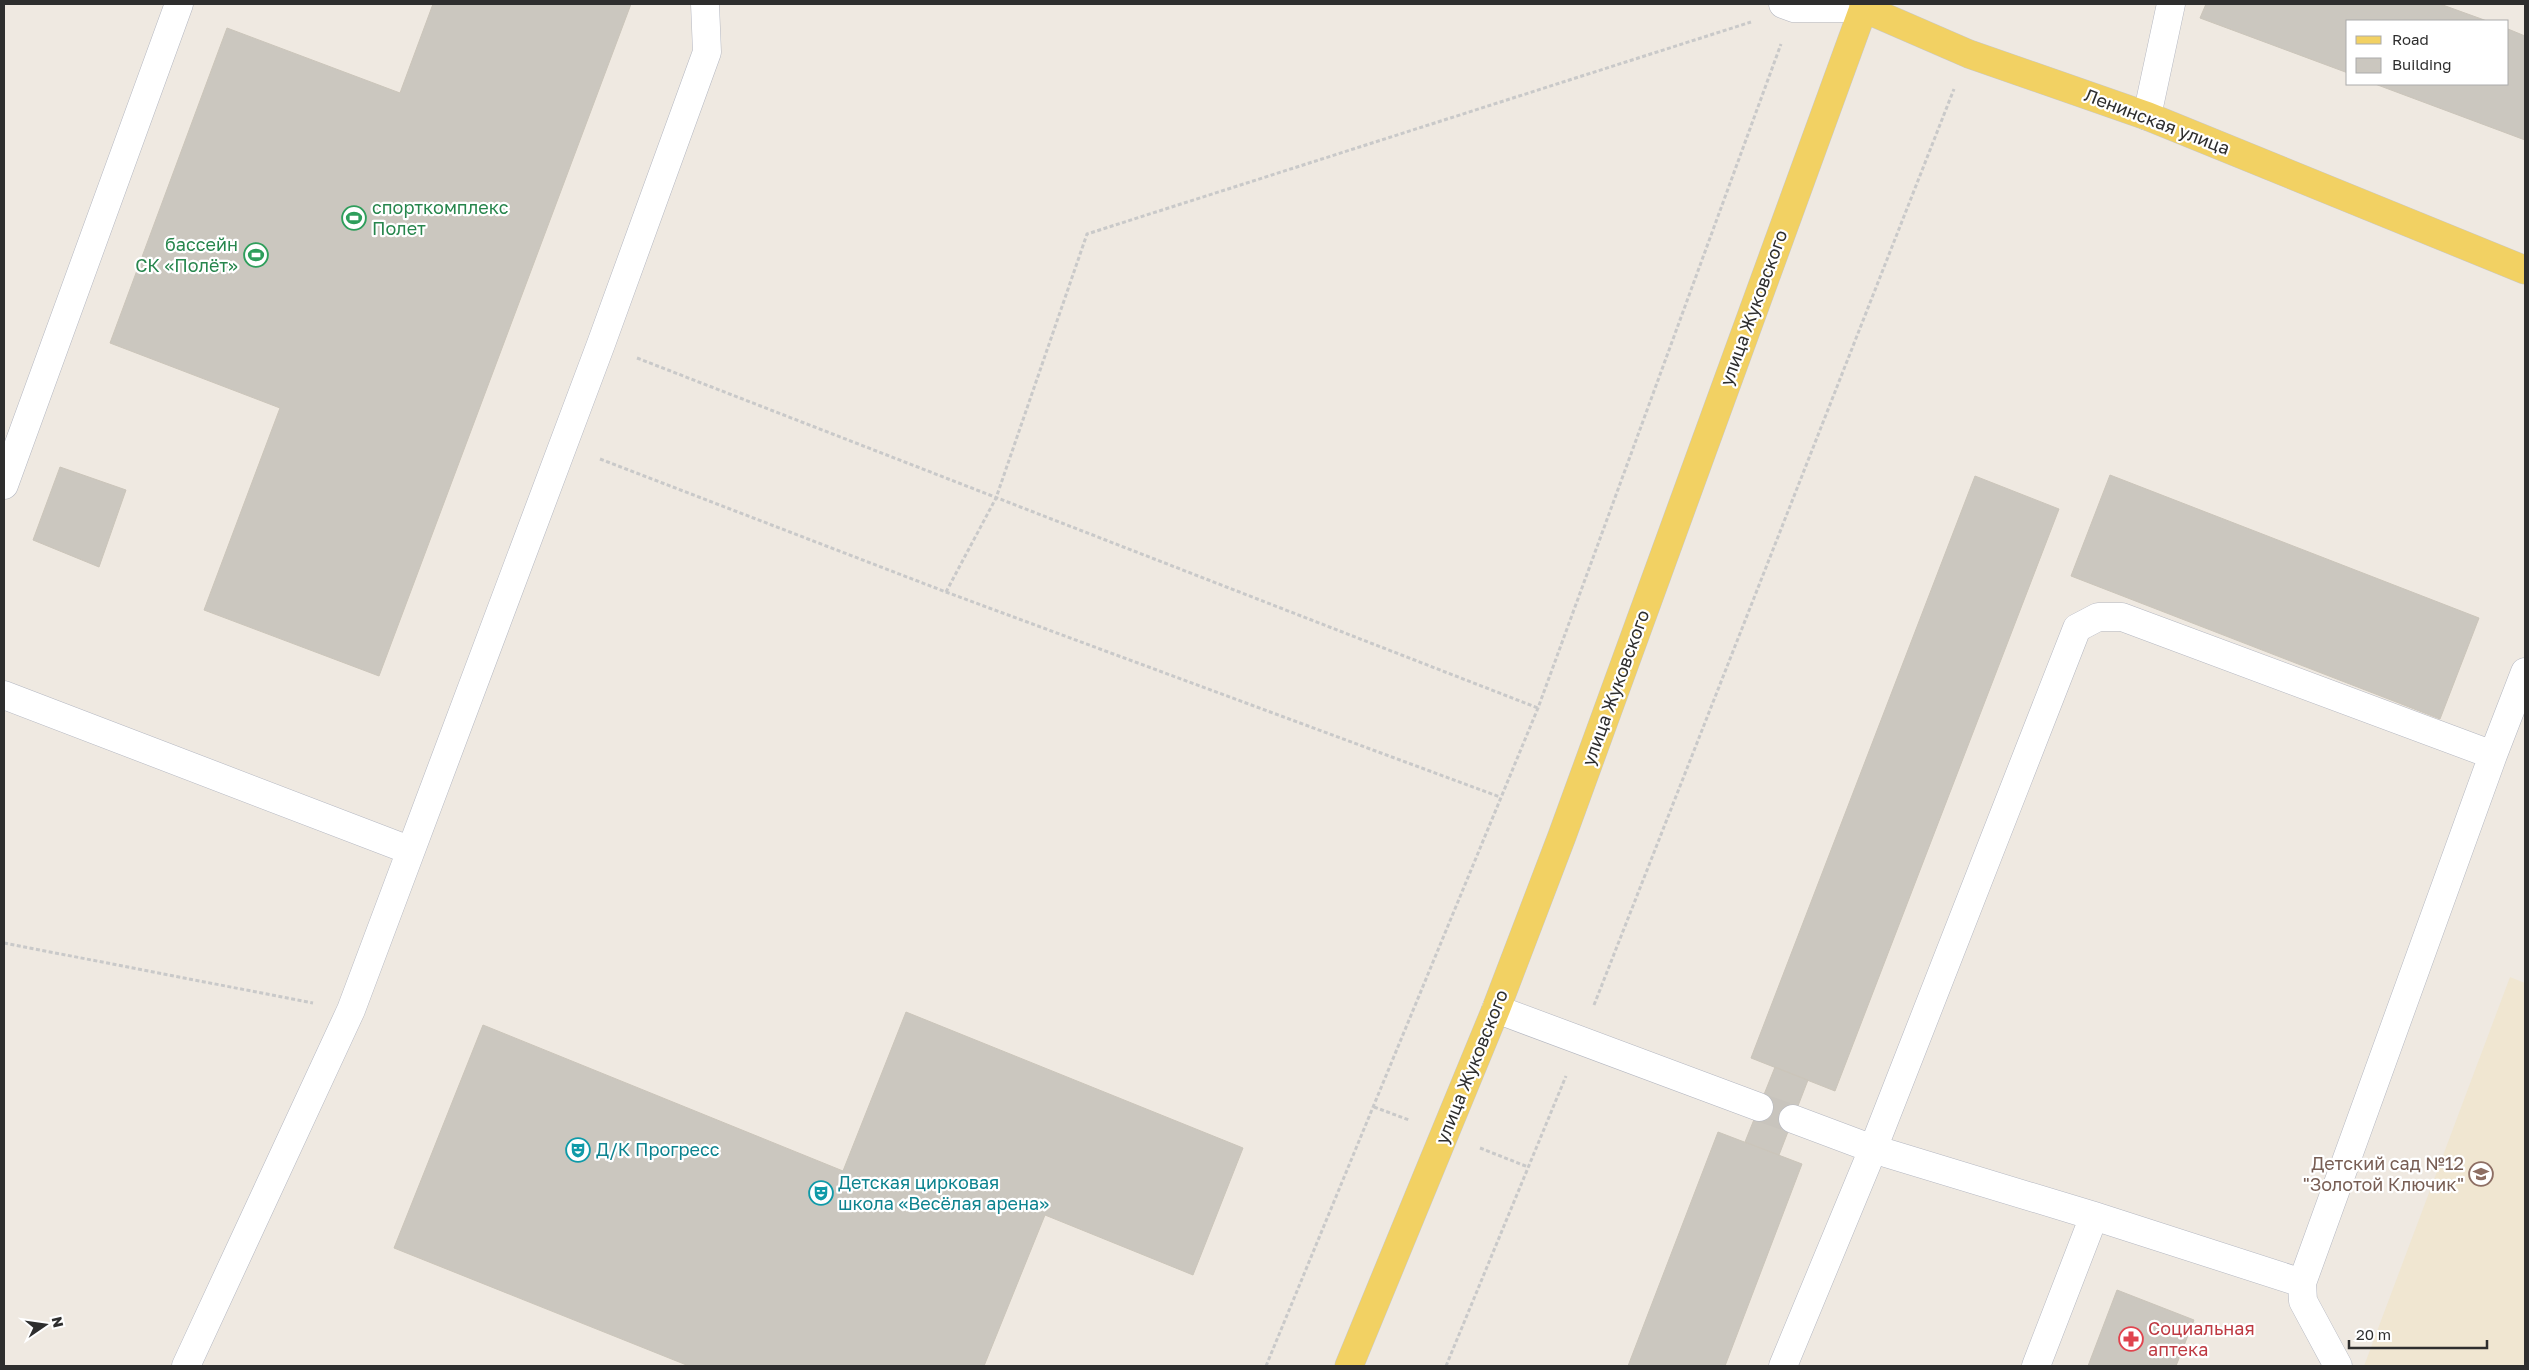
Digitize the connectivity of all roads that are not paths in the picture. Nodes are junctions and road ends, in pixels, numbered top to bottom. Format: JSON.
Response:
{"nodes":[{"id":1,"x":179,"y":4,"type":"edge"},
{"id":2,"x":705,"y":4,"type":"edge"},
{"id":3,"x":2171,"y":4,"type":"edge"},
{"id":4,"x":1788,"y":6,"type":"edge"},
{"id":5,"x":1864,"y":6,"type":"edge"},
{"id":6,"x":2147,"y":116,"type":"junction"},
{"id":7,"x":2525,"y":270,"type":"edge"},
{"id":8,"x":4,"y":485,"type":"edge"},
{"id":9,"x":2525,"y":672,"type":"edge"},
{"id":10,"x":4,"y":695,"type":"edge"},
{"id":11,"x":2493,"y":755,"type":"junction"},
{"id":12,"x":409,"y":850,"type":"junction"},
{"id":13,"x":1496,"y":1009,"type":"junction"},
{"id":14,"x":1759,"y":1107,"type":"tunnel mouth"},
{"id":15,"x":1793,"y":1119,"type":"tunnel mouth"},
{"id":16,"x":1873,"y":1149,"type":"junction"},
{"id":17,"x":2094,"y":1216,"type":"junction"},
{"id":18,"x":2302,"y":1283,"type":"junction"},
{"id":19,"x":186,"y":1366,"type":"edge"},
{"id":20,"x":1349,"y":1366,"type":"edge"},
{"id":21,"x":1782,"y":1366,"type":"edge"},
{"id":22,"x":2036,"y":1366,"type":"edge"},
{"id":23,"x":2338,"y":1366,"type":"edge"}],
"edges":[{"from":1,"to":8,"type":"street"},
{"from":2,"to":12,"type":"street"},
{"from":3,"to":6,"type":"street"},
{"from":4,"to":5,"type":"street","name":"Ленинская улица"},
{"from":5,"to":6,"type":"main road","name":"Ленинская улица"},
{"from":5,"to":13,"type":"main road","name":"улица Жуковского"},
{"from":6,"to":7,"type":"main road","name":"Ленинская улица"},
{"from":9,"to":11,"type":"street"},
{"from":10,"to":12,"type":"street"},
{"from":11,"to":16,"type":"street"},
{"from":11,"to":18,"type":"street"},
{"from":12,"to":19,"type":"street"},
{"from":13,"to":14,"type":"street"},
{"from":13,"to":20,"type":"main road","name":"улица Жуковского"},
{"from":15,"to":16,"type":"street"},
{"from":16,"to":17,"type":"street"},
{"from":16,"to":21,"type":"street"},
{"from":17,"to":18,"type":"street"},
{"from":17,"to":22,"type":"street"},
{"from":18,"to":23,"type":"street"}]}
